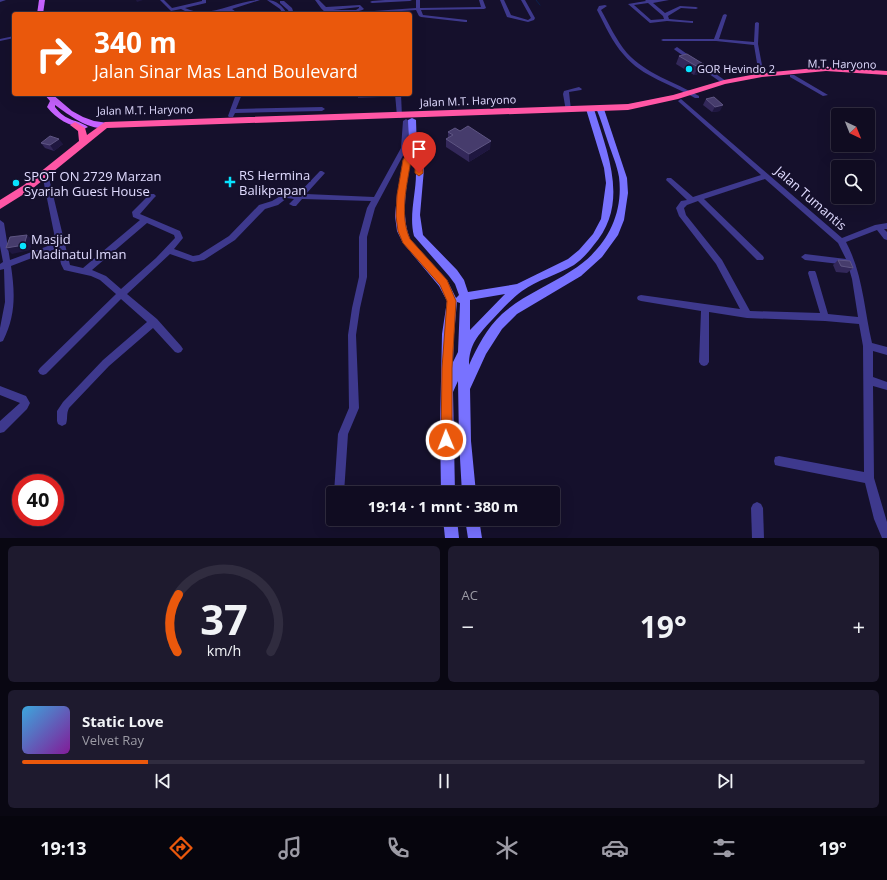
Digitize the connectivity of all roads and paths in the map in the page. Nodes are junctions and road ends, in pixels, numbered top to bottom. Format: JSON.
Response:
{"nodes":[{"id":1,"x":4,"y":0,"type":"edge"},
{"id":2,"x":42,"y":0,"type":"edge"},
{"id":3,"x":45,"y":0,"type":"edge"},
{"id":4,"x":162,"y":0,"type":"edge"},
{"id":5,"x":204,"y":0,"type":"edge"},
{"id":6,"x":258,"y":0,"type":"edge"},
{"id":7,"x":269,"y":0,"type":"edge"},
{"id":8,"x":278,"y":0,"type":"edge"},
{"id":9,"x":318,"y":0,"type":"edge"},
{"id":10,"x":358,"y":0,"type":"edge"},
{"id":11,"x":410,"y":0,"type":"edge"},
{"id":12,"x":418,"y":0,"type":"edge"},
{"id":13,"x":481,"y":0,"type":"edge"},
{"id":14,"x":502,"y":0,"type":"edge"},
{"id":15,"x":524,"y":0,"type":"edge"},
{"id":16,"x":626,"y":0,"type":"edge"},
{"id":17,"x":666,"y":0,"type":"edge"},
{"id":18,"x":670,"y":0,"type":"edge"},
{"id":19,"x":0,"y":1,"type":"edge"},
{"id":20,"x":371,"y":1,"type":"edge"},
{"id":21,"x":648,"y":1,"type":"edge"},
{"id":22,"x":630,"y":4,"type":"junction"},
{"id":23,"x":605,"y":6,"type":"dead end"},
{"id":24,"x":678,"y":7,"type":"junction"},
{"id":25,"x":182,"y":8,"type":"junction"},
{"id":26,"x":484,"y":8,"type":"junction"},
{"id":27,"x":696,"y":8,"type":"dead end"},
{"id":28,"x":228,"y":9,"type":"junction"},
{"id":29,"x":418,"y":9,"type":"junction"},
{"id":30,"x":40,"y":12,"type":"edge"},
{"id":31,"x":44,"y":12,"type":"edge"},
{"id":32,"x":189,"y":12,"type":"edge"},
{"id":33,"x":214,"y":12,"type":"edge"},
{"id":34,"x":233,"y":12,"type":"edge"},
{"id":35,"x":285,"y":12,"type":"edge"},
{"id":36,"x":292,"y":12,"type":"edge"},
{"id":37,"x":375,"y":12,"type":"edge"},
{"id":38,"x":386,"y":12,"type":"edge"},
{"id":39,"x":486,"y":14,"type":"dead end"},
{"id":40,"x":725,"y":16,"type":"dead end"},
{"id":41,"x":666,"y":17,"type":"junction"},
{"id":42,"x":465,"y":21,"type":"dead end"},
{"id":43,"x":691,"y":22,"type":"dead end"},
{"id":44,"x":757,"y":24,"type":"dead end"},
{"id":45,"x":12,"y":37,"type":"edge"},
{"id":46,"x":0,"y":40,"type":"edge"},
{"id":47,"x":663,"y":40,"type":"dead end"},
{"id":48,"x":716,"y":40,"type":"junction"},
{"id":49,"x":756,"y":44,"type":"junction"},
{"id":50,"x":678,"y":49,"type":"dead end"},
{"id":51,"x":887,"y":72,"type":"edge"},
{"id":52,"x":762,"y":75,"type":"junction"},
{"id":53,"x":792,"y":76,"type":"junction"},
{"id":54,"x":887,"y":76,"type":"edge"},
{"id":55,"x":773,"y":78,"type":"joint"},
{"id":56,"x":724,"y":82,"type":"junction"},
{"id":57,"x":579,"y":89,"type":"dead end"},
{"id":58,"x":694,"y":95,"type":"junction"},
{"id":59,"x":825,"y":95,"type":"dead end"},
{"id":60,"x":49,"y":96,"type":"edge"},
{"id":61,"x":238,"y":96,"type":"edge"},
{"id":62,"x":244,"y":96,"type":"edge"},
{"id":63,"x":399,"y":96,"type":"edge"},
{"id":64,"x":53,"y":101,"type":"junction"},
{"id":65,"x":681,"y":101,"type":"junction"},
{"id":66,"x":322,"y":109,"type":"dead end"},
{"id":67,"x":568,"y":110,"type":"junction"},
{"id":68,"x":240,"y":111,"type":"junction"},
{"id":69,"x":590,"y":111,"type":"junction"},
{"id":70,"x":602,"y":111,"type":"junction"},
{"id":71,"x":233,"y":117,"type":"junction"},
{"id":72,"x":406,"y":119,"type":"junction"},
{"id":73,"x":75,"y":125,"type":"junction"},
{"id":74,"x":102,"y":128,"type":"junction"},
{"id":75,"x":119,"y":130,"type":"junction"},
{"id":76,"x":598,"y":132,"type":"junction"},
{"id":77,"x":608,"y":132,"type":"junction"},
{"id":78,"x":84,"y":143,"type":"junction"},
{"id":79,"x":413,"y":151,"type":"junction"},
{"id":80,"x":620,"y":167,"type":"junction"},
{"id":81,"x":608,"y":168,"type":"junction"},
{"id":82,"x":322,"y":173,"type":"dead end"},
{"id":83,"x":45,"y":174,"type":"junction"},
{"id":84,"x":766,"y":176,"type":"junction"},
{"id":85,"x":669,"y":180,"type":"dead end"},
{"id":86,"x":152,"y":196,"type":"dead end"},
{"id":87,"x":300,"y":196,"type":"junction"},
{"id":88,"x":375,"y":199,"type":"junction"},
{"id":89,"x":696,"y":200,"type":"junction"},
{"id":90,"x":293,"y":204,"type":"dead end"},
{"id":91,"x":0,"y":205,"type":"edge"},
{"id":92,"x":145,"y":220,"type":"junction"},
{"id":93,"x":0,"y":222,"type":"edge"},
{"id":94,"x":887,"y":226,"type":"edge"},
{"id":95,"x":878,"y":227,"type":"junction"},
{"id":96,"x":420,"y":236,"type":"junction"},
{"id":97,"x":887,"y":237,"type":"edge"},
{"id":98,"x":848,"y":239,"type":"junction"},
{"id":99,"x":406,"y":241,"type":"junction"},
{"id":100,"x":61,"y":244,"type":"junction"},
{"id":101,"x":168,"y":250,"type":"junction"},
{"id":102,"x":805,"y":257,"type":"dead end"},
{"id":103,"x":760,"y":258,"type":"dead end"},
{"id":104,"x":852,"y":263,"type":"junction"},
{"id":105,"x":4,"y":266,"type":"edge"},
{"id":106,"x":85,"y":272,"type":"junction"},
{"id":107,"x":812,"y":273,"type":"dead end"},
{"id":108,"x":519,"y":288,"type":"junction"},
{"id":109,"x":121,"y":294,"type":"junction"},
{"id":110,"x":465,"y":298,"type":"junction"},
{"id":111,"x":641,"y":298,"type":"dead end"},
{"id":112,"x":452,"y":301,"type":"junction"},
{"id":113,"x":705,"y":309,"type":"junction"},
{"id":114,"x":493,"y":312,"type":"junction"},
{"id":115,"x":747,"y":314,"type":"junction"},
{"id":116,"x":825,"y":317,"type":"junction"},
{"id":117,"x":504,"y":319,"type":"junction"},
{"id":118,"x":864,"y":321,"type":"junction"},
{"id":119,"x":4,"y":322,"type":"edge"},
{"id":120,"x":154,"y":322,"type":"junction"},
{"id":121,"x":0,"y":338,"type":"edge"},
{"id":122,"x":868,"y":346,"type":"junction"},
{"id":123,"x":178,"y":349,"type":"dead end"},
{"id":124,"x":887,"y":351,"type":"edge"},
{"id":125,"x":463,"y":353,"type":"junction"},
{"id":126,"x":704,"y":362,"type":"dead end"},
{"id":127,"x":43,"y":371,"type":"dead end"},
{"id":128,"x":868,"y":380,"type":"junction"},
{"id":129,"x":887,"y":386,"type":"edge"},
{"id":130,"x":464,"y":388,"type":"junction"},
{"id":131,"x":0,"y":390,"type":"edge"},
{"id":132,"x":446,"y":395,"type":"junction"},
{"id":133,"x":62,"y":421,"type":"dead end"},
{"id":134,"x":0,"y":428,"type":"edge"},
{"id":135,"x":778,"y":461,"type":"dead end"},
{"id":136,"x":869,"y":478,"type":"junction"},
{"id":137,"x":339,"y":486,"type":"edge"},
{"id":138,"x":448,"y":486,"type":"edge"},
{"id":139,"x":468,"y":486,"type":"edge"},
{"id":140,"x":757,"y":508,"type":"dead end"},
{"id":141,"x":451,"y":526,"type":"edge"},
{"id":142,"x":473,"y":526,"type":"edge"},
{"id":143,"x":887,"y":536,"type":"edge"},
{"id":144,"x":452,"y":538,"type":"edge"},
{"id":145,"x":475,"y":538,"type":"edge"},
{"id":146,"x":758,"y":538,"type":"edge"}],
"edges":[{"from":1,"to":19,"type":"street"},
{"from":2,"to":30,"type":"main road"},
{"from":3,"to":31,"type":"main road"},
{"from":4,"to":25,"type":"street"},
{"from":5,"to":25,"type":"street"},
{"from":6,"to":28,"type":"street"},
{"from":7,"to":35,"type":"street"},
{"from":8,"to":36,"type":"street"},
{"from":9,"to":10,"type":"street"},
{"from":11,"to":20,"type":"street"},
{"from":12,"to":29,"type":"street"},
{"from":13,"to":26,"type":"street"},
{"from":14,"to":15,"type":"street"},
{"from":16,"to":22,"type":"street"},
{"from":17,"to":21,"type":"street"},
{"from":18,"to":24,"type":"street"},
{"from":20,"to":37,"type":"street"},
{"from":21,"to":22,"type":"street"},
{"from":21,"to":41,"type":"street"},
{"from":22,"to":41,"type":"street"},
{"from":23,"to":58,"type":"street"},
{"from":24,"to":27,"type":"street"},
{"from":24,"to":41,"type":"street"},
{"from":25,"to":32,"type":"street"},
{"from":26,"to":29,"type":"street"},
{"from":26,"to":39,"type":"street"},
{"from":28,"to":33,"type":"street"},
{"from":28,"to":34,"type":"street"},
{"from":29,"to":38,"type":"street"},
{"from":29,"to":42,"type":"street"},
{"from":40,"to":48,"type":"street"},
{"from":41,"to":43,"type":"street"},
{"from":44,"to":49,"type":"street"},
{"from":45,"to":46,"type":"street"},
{"from":47,"to":48,"type":"street"},
{"from":48,"to":49,"type":"street"},
{"from":49,"to":52,"type":"street"},
{"from":50,"to":56,"type":"street"},
{"from":51,"to":52,"type":"highway","name":"Jalan M.T. Haryono"},
{"from":52,"to":56,"type":"highway","name":"Jalan M.T. Haryono"},
{"from":53,"to":54,"type":"highway","name":"M.T. Haryono"},
{"from":53,"to":55,"type":"highway","name":"M.T. Haryono"},
{"from":53,"to":59,"type":"street"},
{"from":55,"to":58,"type":"highway","name":"Jalan M.T. Haryono"},
{"from":56,"to":58,"type":"highway","name":"Jalan M.T. Haryono"},
{"from":57,"to":67,"type":"street"},
{"from":58,"to":65,"type":"highway","name":"Jalan M.T. Haryono"},
{"from":58,"to":70,"type":"highway","name":"Jalan M.T. Haryono"},
{"from":60,"to":64,"type":"main road","name":"Jalan M.T. Haryono"},
{"from":61,"to":71,"type":"street"},
{"from":62,"to":68,"type":"street"},
{"from":63,"to":72,"type":"street"},
{"from":64,"to":73,"type":"main road","name":"Jalan M.T. Haryono"},
{"from":64,"to":74,"type":"main road","name":"Jalan M.T. Haryono"},
{"from":65,"to":70,"type":"highway","name":"Jalan M.T. Haryono"},
{"from":65,"to":84,"type":"street","name":"Jalan Tumantis"},
{"from":66,"to":68,"type":"street"},
{"from":67,"to":69,"type":"highway","name":"Jalan M.T. Haryono"},
{"from":67,"to":72,"type":"highway","name":"Jalan M.T. Haryono"},
{"from":68,"to":71,"type":"street"},
{"from":69,"to":70,"type":"highway","name":"Jalan M.T. Haryono"},
{"from":69,"to":72,"type":"highway","name":"Jalan M.T. Haryono"},
{"from":69,"to":76,"type":"street"},
{"from":70,"to":77,"type":"street"},
{"from":71,"to":72,"type":"highway","name":"Jalan M.T. Haryono"},
{"from":71,"to":74,"type":"highway","name":"Jalan M.T. Haryono"},
{"from":72,"to":75,"type":"highway","name":"Jalan M.T. Haryono"},
{"from":72,"to":79,"type":"street"},
{"from":72,"to":88,"type":"street"},
{"from":73,"to":74,"type":"main road","name":"Jalan M.T. Haryono"},
{"from":73,"to":78,"type":"highway"},
{"from":74,"to":75,"type":"highway","name":"Jalan M.T. Haryono"},
{"from":74,"to":78,"type":"highway"},
{"from":75,"to":78,"type":"highway"},
{"from":76,"to":77,"type":"street"},
{"from":76,"to":81,"type":"street"},
{"from":77,"to":80,"type":"street"},
{"from":78,"to":83,"type":"highway"},
{"from":79,"to":96,"type":"street"},
{"from":79,"to":99,"type":"street"},
{"from":80,"to":81,"type":"street"},
{"from":80,"to":117,"type":"street"},
{"from":81,"to":108,"type":"street"},
{"from":82,"to":87,"type":"street"},
{"from":83,"to":91,"type":"highway"},
{"from":83,"to":100,"type":"street"},
{"from":84,"to":89,"type":"street"},
{"from":84,"to":98,"type":"street","name":"Jalan Tumantis"},
{"from":85,"to":89,"type":"street"},
{"from":86,"to":92,"type":"street"},
{"from":87,"to":88,"type":"street"},
{"from":87,"to":90,"type":"street"},
{"from":87,"to":101,"type":"street"},
{"from":88,"to":137,"type":"street"},
{"from":89,"to":103,"type":"street"},
{"from":89,"to":115,"type":"street"},
{"from":92,"to":101,"type":"street"},
{"from":92,"to":106,"type":"street"},
{"from":93,"to":105,"type":"street"},
{"from":94,"to":95,"type":"street"},
{"from":95,"to":97,"type":"street"},
{"from":95,"to":98,"type":"street"},
{"from":96,"to":99,"type":"street"},
{"from":96,"to":110,"type":"street"},
{"from":98,"to":104,"type":"street","name":"Jalan Tumantis"},
{"from":99,"to":112,"type":"street"},
{"from":100,"to":105,"type":"street"},
{"from":100,"to":106,"type":"street"},
{"from":101,"to":109,"type":"street"},
{"from":102,"to":104,"type":"street"},
{"from":104,"to":118,"type":"street","name":"Jalan Tumantis"},
{"from":105,"to":119,"type":"street"},
{"from":106,"to":109,"type":"street"},
{"from":107,"to":116,"type":"street"},
{"from":108,"to":110,"type":"street"},
{"from":108,"to":114,"type":"street"},
{"from":109,"to":120,"type":"street"},
{"from":109,"to":127,"type":"street"},
{"from":110,"to":112,"type":"street"},
{"from":110,"to":125,"type":"street"},
{"from":111,"to":113,"type":"street"},
{"from":112,"to":132,"type":"street"},
{"from":113,"to":115,"type":"street"},
{"from":113,"to":126,"type":"street"},
{"from":114,"to":117,"type":"street"},
{"from":114,"to":125,"type":"street"},
{"from":115,"to":116,"type":"street"},
{"from":116,"to":118,"type":"street"},
{"from":117,"to":130,"type":"street"},
{"from":118,"to":122,"type":"street","name":"Jalan Tumantis"},
{"from":119,"to":121,"type":"street"},
{"from":120,"to":123,"type":"street"},
{"from":120,"to":133,"type":"street"},
{"from":122,"to":124,"type":"street"},
{"from":122,"to":128,"type":"street","name":"Jalan Tumantis"},
{"from":125,"to":130,"type":"street"},
{"from":125,"to":132,"type":"street"},
{"from":128,"to":129,"type":"street"},
{"from":128,"to":136,"type":"street","name":"Jalan Tumantis"},
{"from":130,"to":139,"type":"street"},
{"from":131,"to":134,"type":"street"},
{"from":132,"to":138,"type":"street"},
{"from":135,"to":136,"type":"street"},
{"from":136,"to":143,"type":"street","name":"Jalan Tumantis"},
{"from":140,"to":146,"type":"street"},
{"from":141,"to":144,"type":"street"},
{"from":142,"to":145,"type":"street"}]}
